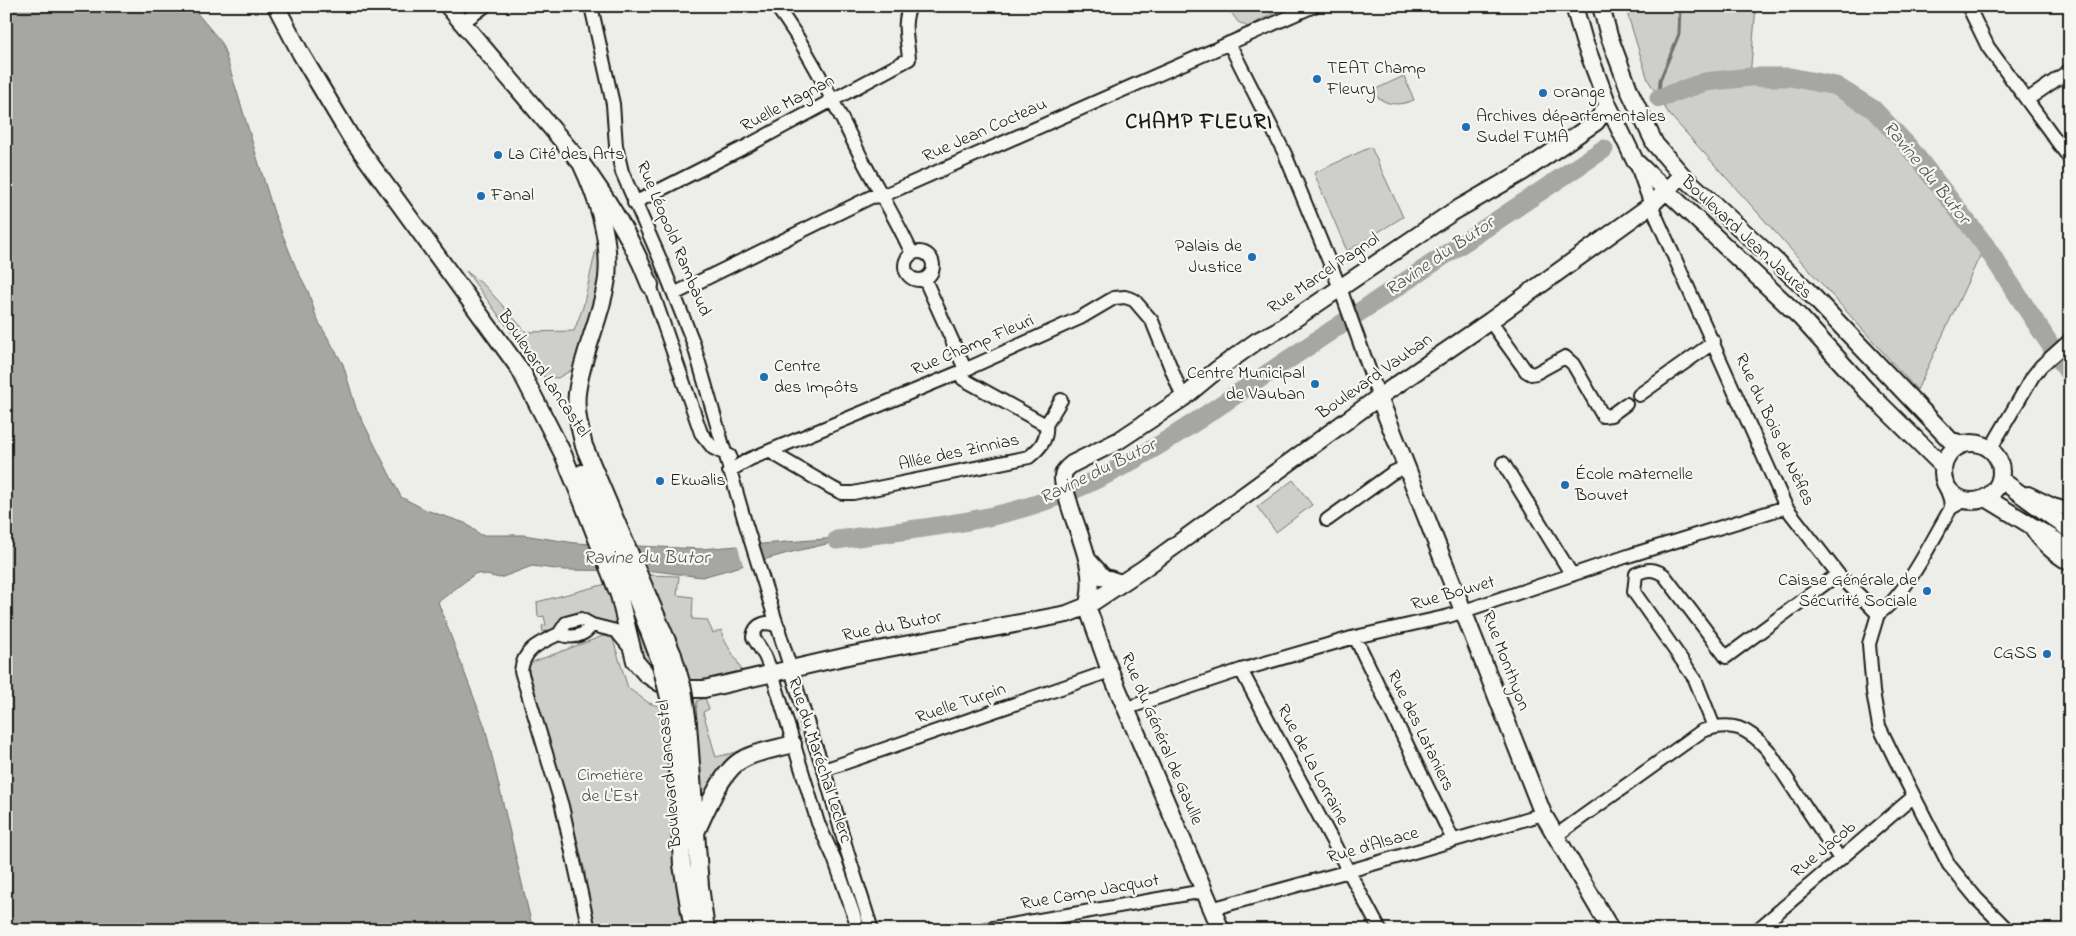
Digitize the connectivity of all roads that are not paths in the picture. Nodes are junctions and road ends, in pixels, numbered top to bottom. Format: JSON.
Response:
{"nodes":[{"id":1,"x":276,"y":6,"type":"edge"},
{"id":2,"x":448,"y":6,"type":"edge"},
{"id":3,"x":485,"y":6,"type":"edge"},
{"id":4,"x":591,"y":6,"type":"edge"},
{"id":5,"x":776,"y":6,"type":"edge"},
{"id":6,"x":911,"y":6,"type":"edge"},
{"id":7,"x":1314,"y":6,"type":"edge"},
{"id":8,"x":1574,"y":6,"type":"edge"},
{"id":9,"x":1601,"y":6,"type":"edge"},
{"id":10,"x":1968,"y":6,"type":"edge"},
{"id":11,"x":462,"y":23,"type":"junction"},
{"id":12,"x":1229,"y":43,"type":"junction"},
{"id":13,"x":2070,"y":70,"type":"edge"},
{"id":14,"x":832,"y":100,"type":"junction"},
{"id":15,"x":2027,"y":100,"type":"junction"},
{"id":16,"x":1608,"y":105,"type":"junction"},
{"id":17,"x":1655,"y":144,"type":"junction"},
{"id":18,"x":2070,"y":159,"type":"edge"},
{"id":19,"x":1635,"y":161,"type":"junction"},
{"id":20,"x":581,"y":163,"type":"junction"},
{"id":21,"x":1682,"y":175,"type":"junction"},
{"id":22,"x":1666,"y":191,"type":"junction"},
{"id":23,"x":882,"y":196,"type":"junction"},
{"id":24,"x":634,"y":203,"type":"junction"},
{"id":25,"x":1651,"y":205,"type":"junction"},
{"id":26,"x":912,"y":254,"type":"junction"},
{"id":27,"x":924,"y":280,"type":"junction"},
{"id":28,"x":650,"y":285,"type":"joint"},
{"id":29,"x":1342,"y":292,"type":"junction"},
{"id":30,"x":674,"y":294,"type":"junction"},
{"id":31,"x":1490,"y":322,"type":"junction"},
{"id":32,"x":2070,"y":340,"type":"edge"},
{"id":33,"x":1714,"y":342,"type":"junction"},
{"id":34,"x":963,"y":370,"type":"junction"},
{"id":35,"x":1173,"y":371,"type":"junction"},
{"id":36,"x":1197,"y":388,"type":"junction"},
{"id":37,"x":1639,"y":395,"type":"dead end"},
{"id":38,"x":1379,"y":397,"type":"junction"},
{"id":39,"x":1183,"y":398,"type":"junction"},
{"id":40,"x":1061,"y":400,"type":"dead end"},
{"id":41,"x":1626,"y":404,"type":"dead end"},
{"id":42,"x":1046,"y":426,"type":"junction"},
{"id":43,"x":1961,"y":444,"type":"junction"},
{"id":44,"x":1990,"y":446,"type":"junction"},
{"id":45,"x":769,"y":451,"type":"junction"},
{"id":46,"x":725,"y":454,"type":"junction"},
{"id":47,"x":750,"y":460,"type":"junction"},
{"id":48,"x":1503,"y":464,"type":"dead end"},
{"id":49,"x":1407,"y":466,"type":"junction"},
{"id":50,"x":1943,"y":466,"type":"junction"},
{"id":51,"x":729,"y":471,"type":"junction"},
{"id":52,"x":1063,"y":476,"type":"joint"},
{"id":53,"x":2000,"y":479,"type":"junction"},
{"id":54,"x":593,"y":495,"type":"junction"},
{"id":55,"x":1986,"y":498,"type":"junction"},
{"id":56,"x":1958,"y":504,"type":"junction"},
{"id":57,"x":1786,"y":507,"type":"junction"},
{"id":58,"x":2070,"y":510,"type":"edge"},
{"id":59,"x":1327,"y":520,"type":"dead end"},
{"id":60,"x":2029,"y":525,"type":"junction"},
{"id":61,"x":2070,"y":530,"type":"edge"},
{"id":62,"x":2070,"y":549,"type":"edge"},
{"id":63,"x":1087,"y":559,"type":"junction"},
{"id":64,"x":2070,"y":565,"type":"edge"},
{"id":65,"x":1838,"y":574,"type":"junction"},
{"id":66,"x":1572,"y":575,"type":"junction"},
{"id":67,"x":1121,"y":583,"type":"junction"},
{"id":68,"x":766,"y":589,"type":"joint"},
{"id":69,"x":1087,"y":606,"type":"junction"},
{"id":70,"x":1464,"y":611,"type":"junction"},
{"id":71,"x":1878,"y":614,"type":"junction"},
{"id":72,"x":779,"y":628,"type":"junction"},
{"id":73,"x":1356,"y":637,"type":"junction"},
{"id":74,"x":631,"y":648,"type":"junction"},
{"id":75,"x":667,"y":658,"type":"junction"},
{"id":76,"x":790,"y":669,"type":"junction"},
{"id":77,"x":1241,"y":670,"type":"junction"},
{"id":78,"x":1110,"y":671,"type":"junction"},
{"id":79,"x":772,"y":673,"type":"junction"},
{"id":80,"x":1127,"y":708,"type":"junction"},
{"id":81,"x":682,"y":723,"type":"junction"},
{"id":82,"x":1714,"y":727,"type":"junction"},
{"id":83,"x":810,"y":731,"type":"junction"},
{"id":84,"x":793,"y":744,"type":"junction"},
{"id":85,"x":824,"y":770,"type":"junction"},
{"id":86,"x":1913,"y":797,"type":"junction"},
{"id":87,"x":1543,"y":814,"type":"junction"},
{"id":88,"x":696,"y":832,"type":"junction"},
{"id":89,"x":1557,"y":836,"type":"junction"},
{"id":90,"x":1453,"y":840,"type":"junction"},
{"id":91,"x":1840,"y":859,"type":"junction"},
{"id":92,"x":1349,"y":871,"type":"junction"},
{"id":93,"x":1204,"y":891,"type":"junction"},
{"id":94,"x":1211,"y":909,"type":"junction"},
{"id":95,"x":589,"y":930,"type":"edge"},
{"id":96,"x":693,"y":930,"type":"edge"},
{"id":97,"x":706,"y":930,"type":"edge"},
{"id":98,"x":859,"y":930,"type":"edge"},
{"id":99,"x":872,"y":930,"type":"edge"},
{"id":100,"x":982,"y":930,"type":"edge"},
{"id":101,"x":1221,"y":930,"type":"edge"},
{"id":102,"x":1380,"y":930,"type":"edge"},
{"id":103,"x":1611,"y":930,"type":"edge"},
{"id":104,"x":1757,"y":930,"type":"edge"},
{"id":105,"x":2008,"y":930,"type":"edge"}],
"edges":[{"from":1,"to":54,"type":"main road","name":"Boulevard Lancastel"},
{"from":2,"to":11,"type":"main road"},
{"from":3,"to":11,"type":"street"},
{"from":4,"to":24,"type":"street","name":"Rue Léopold Rambaud"},
{"from":5,"to":14,"type":"street"},
{"from":6,"to":14,"type":"street","name":"Ruelle Magnan"},
{"from":7,"to":12,"type":"street","name":"Rue Jean Cocteau"},
{"from":8,"to":16,"type":"main road","name":"Boulevard Jean Jaurès"},
{"from":9,"to":17,"type":"main road","name":"Boulevard Jean Jaurès"},
{"from":10,"to":15,"type":"street"},
{"from":11,"to":20,"type":"main road"},
{"from":12,"to":23,"type":"street","name":"Rue Jean Cocteau"},
{"from":12,"to":29,"type":"street"},
{"from":13,"to":15,"type":"street"},
{"from":14,"to":23,"type":"street"},
{"from":14,"to":24,"type":"street","name":"Ruelle Magnan"},
{"from":15,"to":18,"type":"street"},
{"from":16,"to":17,"type":"main road"},
{"from":16,"to":19,"type":"main road","name":"Boulevard Jean Jaurès"},
{"from":16,"to":29,"type":"main road","name":"Rue Marcel Pagnol"},
{"from":17,"to":21,"type":"main road","name":"Boulevard Jean Jaurès"},
{"from":19,"to":22,"type":"main road","name":"Boulevard Jean Jaurès"},
{"from":19,"to":25,"type":"street","name":"Rue du Bois de Nèfles"},
{"from":20,"to":28,"type":"main road"},
{"from":20,"to":54,"type":"main road","name":"Boulevard Lancastel"},
{"from":21,"to":22,"type":"main road","name":"Boulevard Vauban"},
{"from":21,"to":43,"type":"main road","name":"Boulevard Jean Jaurès"},
{"from":22,"to":25,"type":"main road","name":"Boulevard Vauban"},
{"from":22,"to":50,"type":"main road","name":"Boulevard Jean Jaurès"},
{"from":23,"to":26,"type":"street"},
{"from":23,"to":30,"type":"street","name":"Rue Jean Cocteau"},
{"from":24,"to":30,"type":"street","name":"Rue Léopold Rambaud"},
{"from":25,"to":31,"type":"main road","name":"Boulevard Vauban"},
{"from":25,"to":33,"type":"street","name":"Rue du Bois de Nèfles"},
{"from":26,"to":27,"type":"street"},
{"from":26,"to":27,"type":"street"},
{"from":27,"to":34,"type":"street"},
{"from":28,"to":46,"type":"street"},
{"from":29,"to":36,"type":"main road","name":"Rue Marcel Pagnol"},
{"from":29,"to":38,"type":"street"},
{"from":30,"to":46,"type":"street","name":"Rue Léopold Rambaud"},
{"from":31,"to":38,"type":"main road","name":"Boulevard Vauban"},
{"from":31,"to":41,"type":"street"},
{"from":32,"to":44,"type":"street"},
{"from":33,"to":37,"type":"street"},
{"from":33,"to":57,"type":"street","name":"Rue du Bois de Nèfles"},
{"from":34,"to":35,"type":"street","name":"Rue Champ Fleuri"},
{"from":34,"to":42,"type":"street","name":"Allée des Zinnias"},
{"from":34,"to":45,"type":"street","name":"Rue Champ Fleuri"},
{"from":35,"to":36,"type":"street"},
{"from":35,"to":39,"type":"street","name":"Rue Champ Fleuri"},
{"from":36,"to":39,"type":"main road","name":"Rue Marcel Pagnol"},
{"from":38,"to":49,"type":"main road","name":"Rue Monthyon"},
{"from":38,"to":67,"type":"main road","name":"Boulevard Vauban"},
{"from":39,"to":52,"type":"main road","name":"Rue Marcel Pagnol"},
{"from":40,"to":42,"type":"street"},
{"from":42,"to":45,"type":"street","name":"Allée des Zinnias"},
{"from":43,"to":44,"type":"main road"},
{"from":43,"to":50,"type":"main road"},
{"from":44,"to":53,"type":"main road"},
{"from":45,"to":47,"type":"street","name":"Rue Champ Fleuri"},
{"from":46,"to":47,"type":"street"},
{"from":46,"to":51,"type":"street","name":"Rue Léopold Rambaud"},
{"from":47,"to":51,"type":"street","name":"Rue Champ Fleuri"},
{"from":48,"to":66,"type":"street"},
{"from":49,"to":59,"type":"street"},
{"from":49,"to":70,"type":"main road","name":"Rue Monthyon"},
{"from":50,"to":56,"type":"main road"},
{"from":51,"to":68,"type":"street","name":"Rue Léopold Rambaud"},
{"from":52,"to":63,"type":"main road","name":"Rue du Général de Gaulle"},
{"from":53,"to":55,"type":"main road"},
{"from":53,"to":58,"type":"street"},
{"from":53,"to":61,"type":"main road"},
{"from":54,"to":74,"type":"main road","name":"Rue du Butor"},
{"from":54,"to":75,"type":"main road","name":"Boulevard Lancastel"},
{"from":54,"to":75,"type":"main road","name":"Boulevard Lancastel"},
{"from":55,"to":56,"type":"main road"},
{"from":55,"to":60,"type":"main road"},
{"from":56,"to":71,"type":"street"},
{"from":57,"to":65,"type":"street","name":"Rue du Bois de Nèfles"},
{"from":57,"to":66,"type":"street","name":"Rue Bouvet"},
{"from":60,"to":62,"type":"main road"},
{"from":60,"to":64,"type":"street"},
{"from":63,"to":67,"type":"main road","name":"Rue du Général de Gaulle"},
{"from":63,"to":69,"type":"main road","name":"Rue du Général de Gaulle"},
{"from":65,"to":71,"type":"street","name":"Rue du Bois de Nèfles"},
{"from":65,"to":82,"type":"street"},
{"from":66,"to":70,"type":"street","name":"Rue Bouvet"},
{"from":67,"to":69,"type":"main road","name":"Boulevard Vauban"},
{"from":68,"to":72,"type":"street","name":"Rue du Maréchal Leclerc"},
{"from":69,"to":76,"type":"main road","name":"Rue du Butor"},
{"from":69,"to":78,"type":"main road","name":"Rue du Général de Gaulle"},
{"from":70,"to":73,"type":"street","name":"Rue Bouvet"},
{"from":70,"to":87,"type":"main road","name":"Rue Monthyon"},
{"from":71,"to":86,"type":"street"},
{"from":72,"to":76,"type":"street","name":"Rue du Maréchal Leclerc"},
{"from":72,"to":79,"type":"street","name":"Rue du Maréchal Leclerc"},
{"from":73,"to":77,"type":"street","name":"Rue Bouvet"},
{"from":73,"to":90,"type":"street","name":"Rue des Lataniers"},
{"from":74,"to":79,"type":"main road","name":"Rue du Butor"},
{"from":74,"to":95,"type":"street"},
{"from":75,"to":81,"type":"main road","name":"Boulevard Lancastel","bridge":true},
{"from":76,"to":79,"type":"main road","name":"Rue du Butor"},
{"from":76,"to":83,"type":"street","name":"Rue du Maréchal Leclerc"},
{"from":77,"to":80,"type":"street","name":"Rue Bouvet"},
{"from":77,"to":92,"type":"street","name":"Rue de La Lorraine"},
{"from":78,"to":80,"type":"main road","name":"Rue du Général de Gaulle"},
{"from":78,"to":85,"type":"street","name":"Ruelle Turpin"},
{"from":79,"to":84,"type":"street","name":"Rue du Maréchal Leclerc"},
{"from":80,"to":93,"type":"main road","name":"Rue du Général de Gaulle"},
{"from":81,"to":88,"type":"main road","name":"Boulevard Lancastel"},
{"from":81,"to":96,"type":"main road","name":"Boulevard Lancastel"},
{"from":82,"to":89,"type":"street"},
{"from":82,"to":91,"type":"street"},
{"from":83,"to":84,"type":"street"},
{"from":83,"to":85,"type":"street","name":"Rue du Maréchal Leclerc"},
{"from":84,"to":88,"type":"main road"},
{"from":84,"to":98,"type":"street","name":"Rue du Maréchal Leclerc"},
{"from":85,"to":99,"type":"street","name":"Rue du Maréchal Leclerc"},
{"from":86,"to":91,"type":"street","name":"Rue Jacob"},
{"from":86,"to":105,"type":"street"},
{"from":87,"to":89,"type":"main road","name":"Rue Monthyon"},
{"from":87,"to":90,"type":"street","name":"Rue d'Alsace"},
{"from":88,"to":97,"type":"main road","name":"Boulevard Lancastel"},
{"from":89,"to":103,"type":"main road","name":"Rue Monthyon"},
{"from":90,"to":92,"type":"street","name":"Rue d'Alsace"},
{"from":91,"to":104,"type":"street","name":"Rue Jacob"},
{"from":92,"to":94,"type":"street","name":"Rue d'Alsace"},
{"from":92,"to":102,"type":"street","name":"Rue de La Lorraine"},
{"from":93,"to":94,"type":"main road","name":"Rue du Général de Gaulle"},
{"from":93,"to":100,"type":"street","name":"Rue Camp Jacquot"},
{"from":94,"to":101,"type":"main road","name":"Rue du Général de Gaulle"}]}
